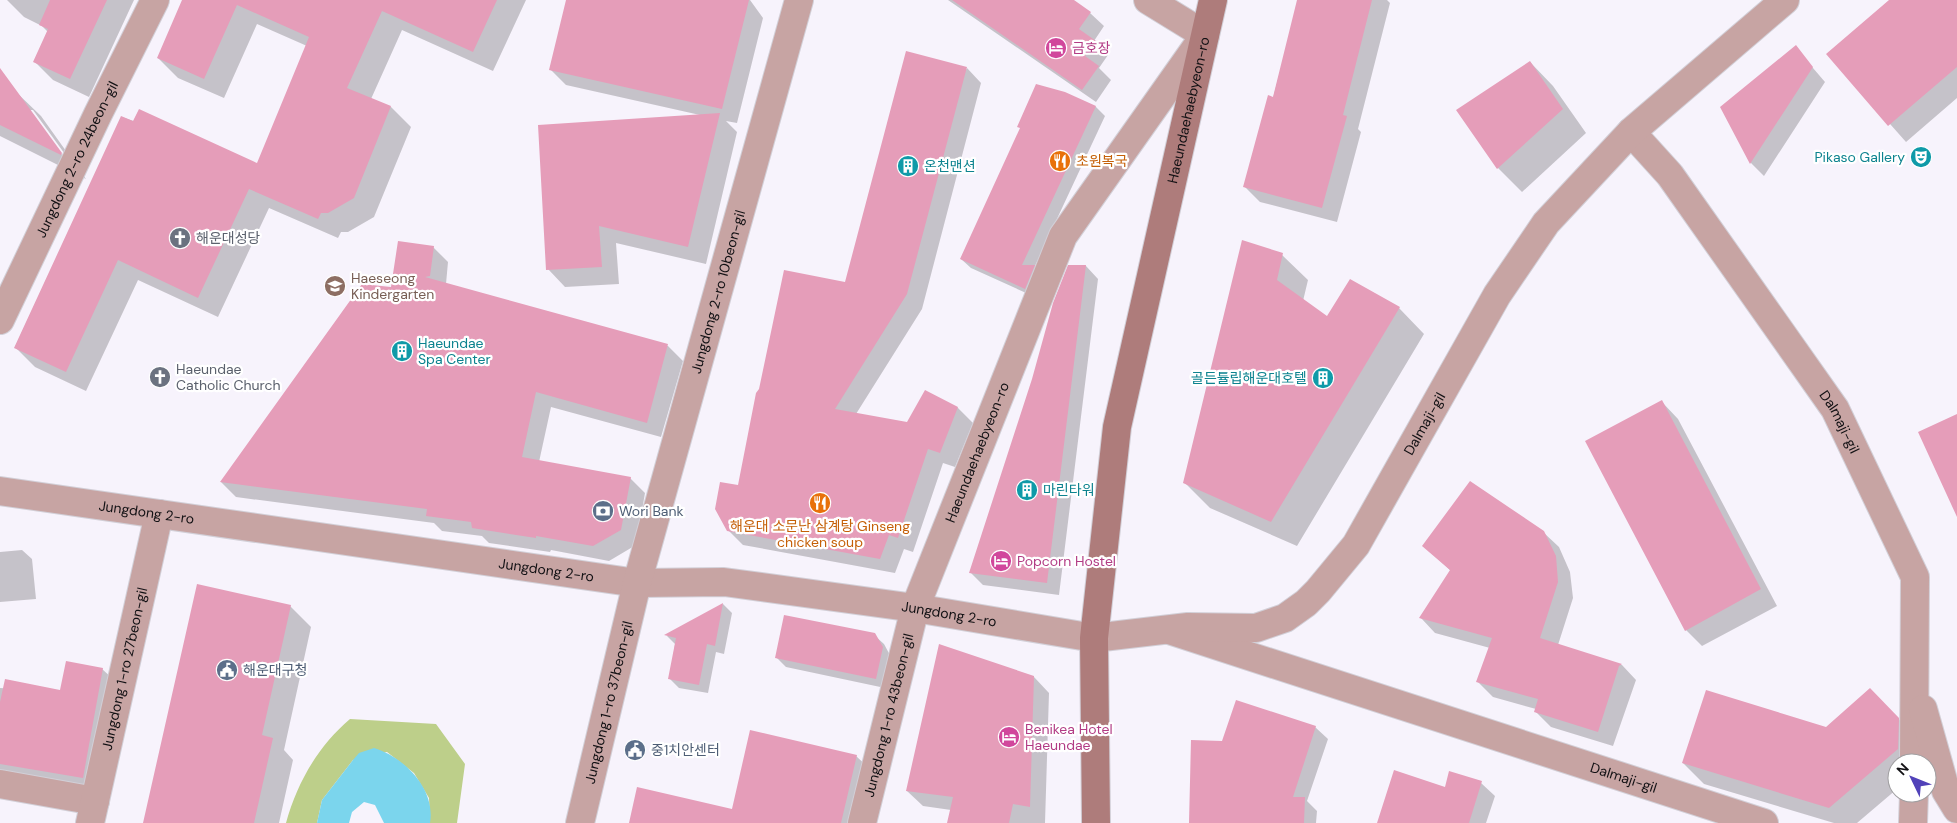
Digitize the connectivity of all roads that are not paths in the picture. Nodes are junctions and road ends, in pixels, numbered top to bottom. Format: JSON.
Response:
{"nodes":[{"id":1,"x":156,"y":0,"type":"edge"},
{"id":2,"x":798,"y":0,"type":"edge"},
{"id":3,"x":1148,"y":0,"type":"edge"},
{"id":4,"x":1213,"y":0,"type":"edge"},
{"id":5,"x":1785,"y":0,"type":"edge"},
{"id":6,"x":1205,"y":35,"type":"junction"},
{"id":7,"x":1631,"y":132,"type":"junction"},
{"id":8,"x":0,"y":320,"type":"edge"},
{"id":9,"x":0,"y":491,"type":"edge"},
{"id":10,"x":159,"y":514,"type":"junction"},
{"id":11,"x":637,"y":583,"type":"junction"},
{"id":12,"x":914,"y":608,"type":"junction"},
{"id":13,"x":1169,"y":630,"type":"junction"},
{"id":14,"x":1094,"y":638,"type":"junction"},
{"id":15,"x":1914,"y":681,"type":"junction"},
{"id":16,"x":1914,"y":753,"type":"edge"},
{"id":17,"x":0,"y":784,"type":"edge"},
{"id":18,"x":1914,"y":803,"type":"edge"},
{"id":19,"x":1957,"y":809,"type":"edge"},
{"id":20,"x":92,"y":812,"type":"edge"},
{"id":21,"x":580,"y":823,"type":"edge"},
{"id":22,"x":862,"y":823,"type":"edge"},
{"id":23,"x":1096,"y":823,"type":"edge"},
{"id":24,"x":1764,"y":823,"type":"edge"},
{"id":25,"x":1913,"y":823,"type":"edge"}],
"edges":[{"from":1,"to":8,"type":"street","name":"Jungdong 2-ro 24beon-gil"},
{"from":2,"to":11,"type":"street","name":"Jungdong 2-ro 10beon-gil"},
{"from":3,"to":6,"type":"street"},
{"from":4,"to":6,"type":"main road"},
{"from":5,"to":7,"type":"street","name":"Dalmaji-gil"},
{"from":6,"to":12,"type":"street","name":"Haeundaehaebyeon-ro"},
{"from":6,"to":14,"type":"main road","name":"Haeundaehaebyeon-ro"},
{"from":7,"to":13,"type":"street","name":"Dalmaji-gil"},
{"from":7,"to":15,"type":"street","name":"Dalmaji-gil"},
{"from":9,"to":10,"type":"street","name":"Jungdong 2-ro"},
{"from":10,"to":11,"type":"street","name":"Jungdong 2-ro"},
{"from":10,"to":20,"type":"street","name":"Jungdong 1-ro 27beon-gil"},
{"from":11,"to":12,"type":"street","name":"Jungdong 2-ro"},
{"from":11,"to":21,"type":"street","name":"Jungdong 1-ro 37beon-gil"},
{"from":12,"to":14,"type":"street","name":"Jungdong 2-ro"},
{"from":12,"to":22,"type":"street","name":"Jungdong 1-ro 43beon-gil"},
{"from":13,"to":14,"type":"street","name":"Dalmaji-gil"},
{"from":13,"to":24,"type":"street","name":"Dalmaji-gil"},
{"from":14,"to":23,"type":"main road","name":"Haeundaehaebyeon-ro"},
{"from":15,"to":16,"type":"street","name":"Dalmaji-gil"},
{"from":15,"to":19,"type":"street"},
{"from":17,"to":20,"type":"street"},
{"from":18,"to":25,"type":"street"}]}
